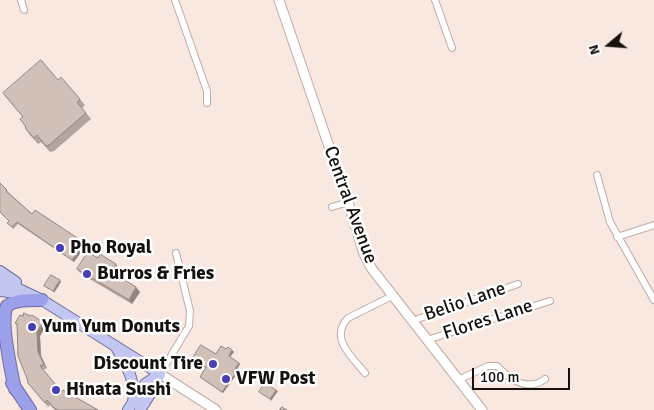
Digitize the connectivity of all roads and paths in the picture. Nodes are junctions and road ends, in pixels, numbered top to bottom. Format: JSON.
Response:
{"nodes":[{"id":1,"x":20,"y":0,"type":"edge"},
{"id":2,"x":175,"y":0,"type":"edge"},
{"id":3,"x":279,"y":0,"type":"edge"},
{"id":4,"x":435,"y":0,"type":"edge"},
{"id":5,"x":24,"y":10,"type":"dead end"},
{"id":6,"x":452,"y":48,"type":"dead end"},
{"id":7,"x":208,"y":103,"type":"dead end"},
{"id":8,"x":597,"y":175,"type":"dead end"},
{"id":9,"x":348,"y":202,"type":"junction"},
{"id":10,"x":332,"y":207,"type":"dead end"},
{"id":11,"x":654,"y":225,"type":"edge"},
{"id":12,"x":618,"y":237,"type":"junction"},
{"id":13,"x":176,"y":252,"type":"dead end"},
{"id":14,"x":0,"y":271,"type":"edge"},
{"id":15,"x":0,"y":280,"type":"edge"},
{"id":16,"x":518,"y":284,"type":"dead end"},
{"id":17,"x":0,"y":291,"type":"edge"},
{"id":18,"x":392,"y":296,"type":"junction"},
{"id":19,"x":37,"y":298,"type":"junction"},
{"id":20,"x":550,"y":300,"type":"dead end"},
{"id":21,"x":654,"y":300,"type":"edge"},
{"id":22,"x":412,"y":321,"type":"junction"},
{"id":23,"x":427,"y":340,"type":"junction"},
{"id":24,"x":116,"y":347,"type":"junction"},
{"id":25,"x":0,"y":356,"type":"edge"},
{"id":26,"x":365,"y":372,"type":"dead end"},
{"id":27,"x":160,"y":374,"type":"junction"},
{"id":28,"x":545,"y":379,"type":"dead end"},
{"id":29,"x":458,"y":380,"type":"junction"},
{"id":30,"x":15,"y":389,"type":"junction"},
{"id":31,"x":131,"y":406,"type":"edge"},
{"id":32,"x":30,"y":410,"type":"edge"},
{"id":33,"x":140,"y":410,"type":"edge"},
{"id":34,"x":216,"y":410,"type":"edge"},
{"id":35,"x":482,"y":410,"type":"edge"}],
"edges":[{"from":1,"to":5,"type":"street"},
{"from":2,"to":7,"type":"street"},
{"from":3,"to":9,"type":"street","name":"Central Avenue"},
{"from":4,"to":6,"type":"street"},
{"from":8,"to":12,"type":"street"},
{"from":9,"to":10,"type":"street"},
{"from":9,"to":18,"type":"street","name":"Central Avenue"},
{"from":11,"to":12,"type":"street"},
{"from":12,"to":21,"type":"street"},
{"from":13,"to":27,"type":"street"},
{"from":14,"to":19,"type":"main road"},
{"from":15,"to":19,"type":"main road"},
{"from":16,"to":22,"type":"street","name":"Belio Lane"},
{"from":17,"to":19,"type":"main road"},
{"from":18,"to":22,"type":"street","name":"Central Avenue"},
{"from":18,"to":26,"type":"street"},
{"from":19,"to":24,"type":"main road"},
{"from":19,"to":30,"type":"highway"},
{"from":20,"to":23,"type":"street","name":"Flores Lane"},
{"from":22,"to":23,"type":"street","name":"Central Avenue"},
{"from":23,"to":29,"type":"street","name":"Central Avenue"},
{"from":24,"to":27,"type":"main road"},
{"from":24,"to":31,"type":"main road"},
{"from":25,"to":30,"type":"highway"},
{"from":27,"to":31,"type":"main road"},
{"from":27,"to":33,"type":"main road"},
{"from":27,"to":34,"type":"street"},
{"from":28,"to":29,"type":"street"},
{"from":29,"to":35,"type":"street","name":"Central Avenue"},
{"from":30,"to":32,"type":"highway"}]}
